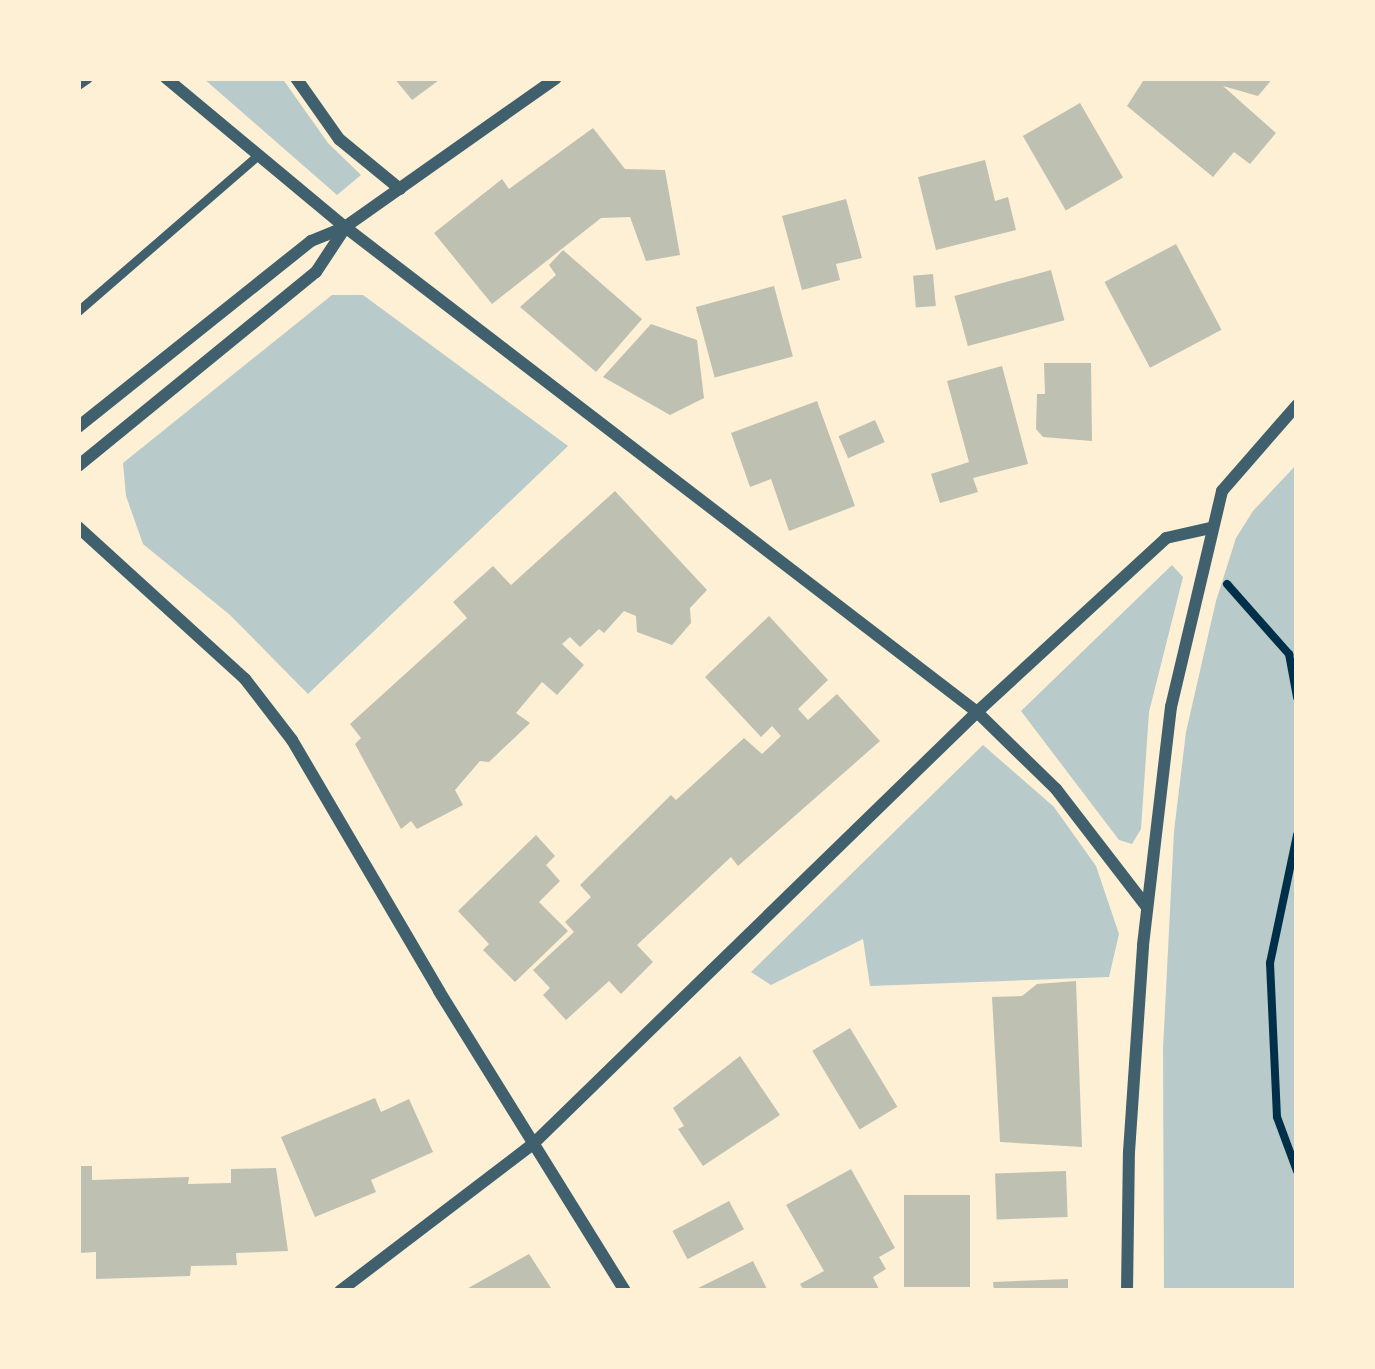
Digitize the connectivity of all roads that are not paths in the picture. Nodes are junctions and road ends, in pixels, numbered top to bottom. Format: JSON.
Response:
{"nodes":[{"id":1,"x":87,"y":78,"type":"edge"},
{"id":2,"x":166,"y":78,"type":"edge"},
{"id":3,"x":296,"y":78,"type":"edge"},
{"id":4,"x":556,"y":78,"type":"edge"},
{"id":5,"x":78,"y":84,"type":"edge"},
{"id":6,"x":256,"y":157,"type":"junction"},
{"id":7,"x":400,"y":189,"type":"junction"},
{"id":8,"x":345,"y":227,"type":"junction"},
{"id":9,"x":78,"y":311,"type":"edge"},
{"id":10,"x":1297,"y":406,"type":"edge"},
{"id":11,"x":78,"y":428,"type":"edge"},
{"id":12,"x":78,"y":466,"type":"edge"},
{"id":13,"x":78,"y":527,"type":"edge"},
{"id":14,"x":1210,"y":528,"type":"junction"},
{"id":15,"x":977,"y":712,"type":"junction"},
{"id":16,"x":1146,"y":906,"type":"junction"},
{"id":17,"x":534,"y":1143,"type":"junction"},
{"id":18,"x":340,"y":1291,"type":"edge"},
{"id":19,"x":625,"y":1291,"type":"edge"},
{"id":20,"x":1127,"y":1291,"type":"edge"}],
"edges":[{"from":1,"to":5,"type":"street"},
{"from":2,"to":6,"type":"street"},
{"from":3,"to":7,"type":"street"},
{"from":4,"to":7,"type":"street"},
{"from":6,"to":8,"type":"street"},
{"from":6,"to":9,"type":"lane"},
{"from":7,"to":8,"type":"street"},
{"from":8,"to":11,"type":"street"},
{"from":8,"to":12,"type":"street"},
{"from":8,"to":15,"type":"street"},
{"from":10,"to":14,"type":"street"},
{"from":13,"to":17,"type":"street"},
{"from":14,"to":15,"type":"street"},
{"from":14,"to":16,"type":"street"},
{"from":15,"to":16,"type":"street"},
{"from":15,"to":17,"type":"street"},
{"from":16,"to":20,"type":"street"},
{"from":17,"to":18,"type":"street"},
{"from":17,"to":19,"type":"street"}]}
